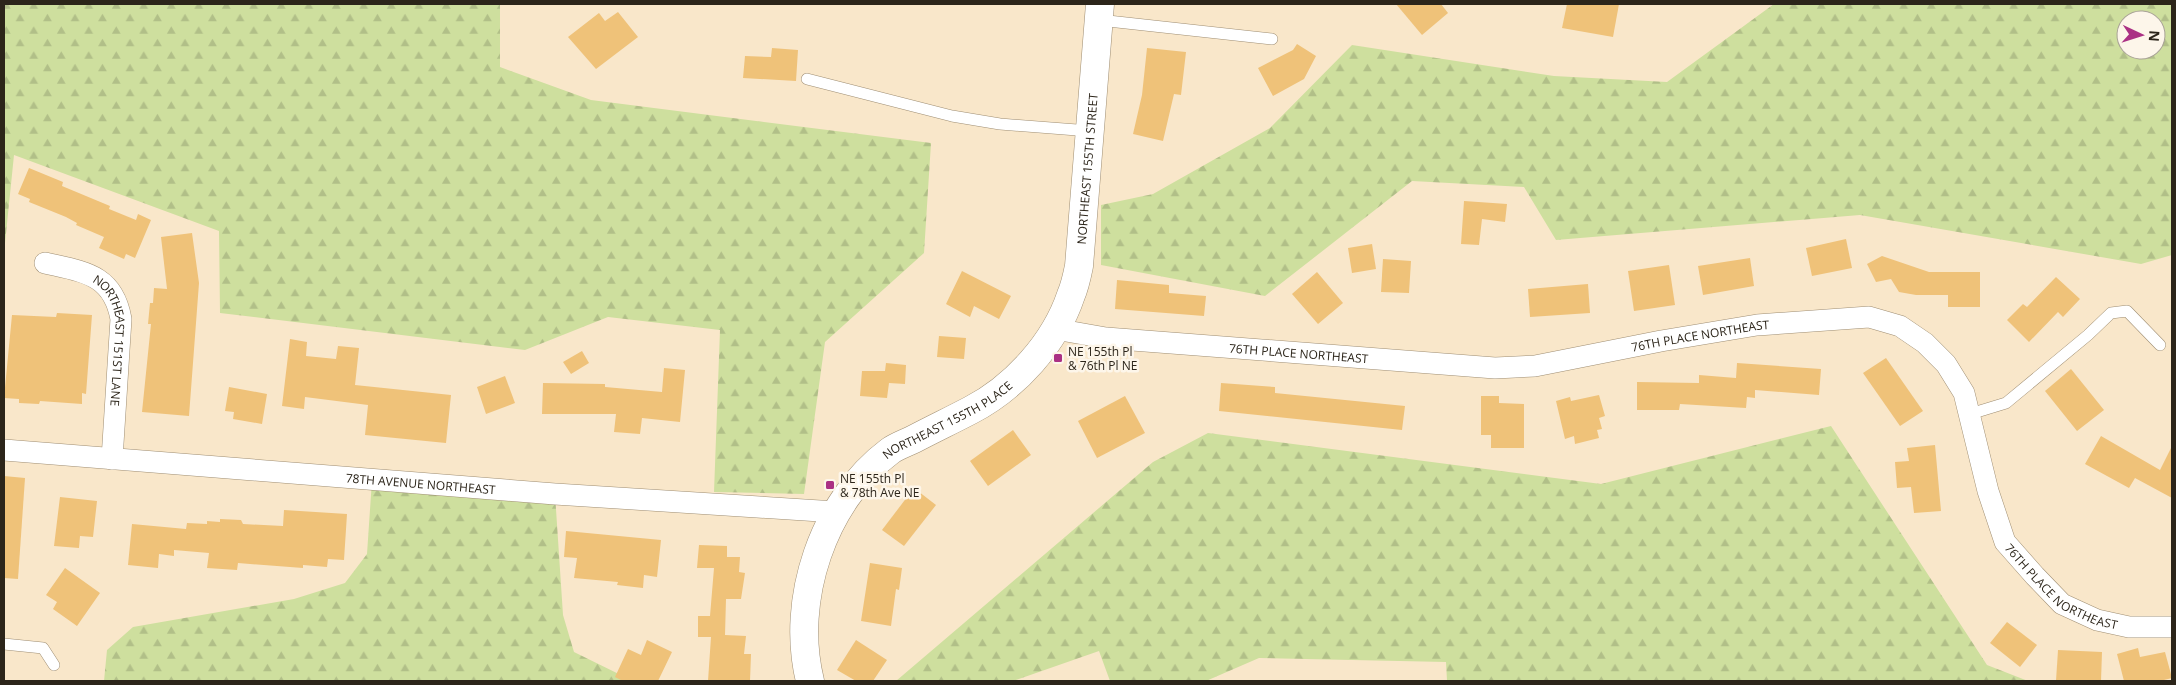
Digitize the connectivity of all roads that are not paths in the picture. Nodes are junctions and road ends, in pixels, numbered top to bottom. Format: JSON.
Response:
{"nodes":[{"id":1,"x":1099,"y":12,"type":"edge"},
{"id":2,"x":1272,"y":39,"type":"dead end"},
{"id":3,"x":807,"y":78,"type":"dead end"},
{"id":4,"x":1090,"y":131,"type":"junction"},
{"id":5,"x":45,"y":263,"type":"dead end"},
{"id":6,"x":1055,"y":329,"type":"junction"},
{"id":7,"x":2160,"y":344,"type":"dead end"},
{"id":8,"x":1970,"y":414,"type":"junction"},
{"id":9,"x":4,"y":450,"type":"edge"},
{"id":10,"x":112,"y":459,"type":"junction"},
{"id":11,"x":836,"y":512,"type":"junction"},
{"id":12,"x":2172,"y":627,"type":"edge"},
{"id":13,"x":4,"y":644,"type":"edge"},
{"id":14,"x":54,"y":665,"type":"dead end"},
{"id":15,"x":810,"y":681,"type":"edge"}],
"edges":[{"from":1,"to":2,"type":"lane"},
{"from":1,"to":4,"type":"street","name":"NORTHEAST 155TH STREET"},
{"from":3,"to":4,"type":"lane"},
{"from":4,"to":6,"type":"street","name":"NORTHEAST 155TH STREET"},
{"from":5,"to":10,"type":"street","name":"NORTHEAST 151ST LANE"},
{"from":6,"to":8,"type":"street","name":"76TH PLACE NORTHEAST"},
{"from":6,"to":11,"type":"street","name":"NORTHEAST 155TH PLACE"},
{"from":7,"to":8,"type":"lane"},
{"from":8,"to":12,"type":"street","name":"76TH PLACE NORTHEAST"},
{"from":9,"to":10,"type":"street","name":"78TH AVENUE NORTHEAST"},
{"from":10,"to":11,"type":"street","name":"78TH AVENUE NORTHEAST"},
{"from":11,"to":15,"type":"street","name":"NORTHEAST 155TH PLACE"},
{"from":13,"to":14,"type":"lane"}]}
